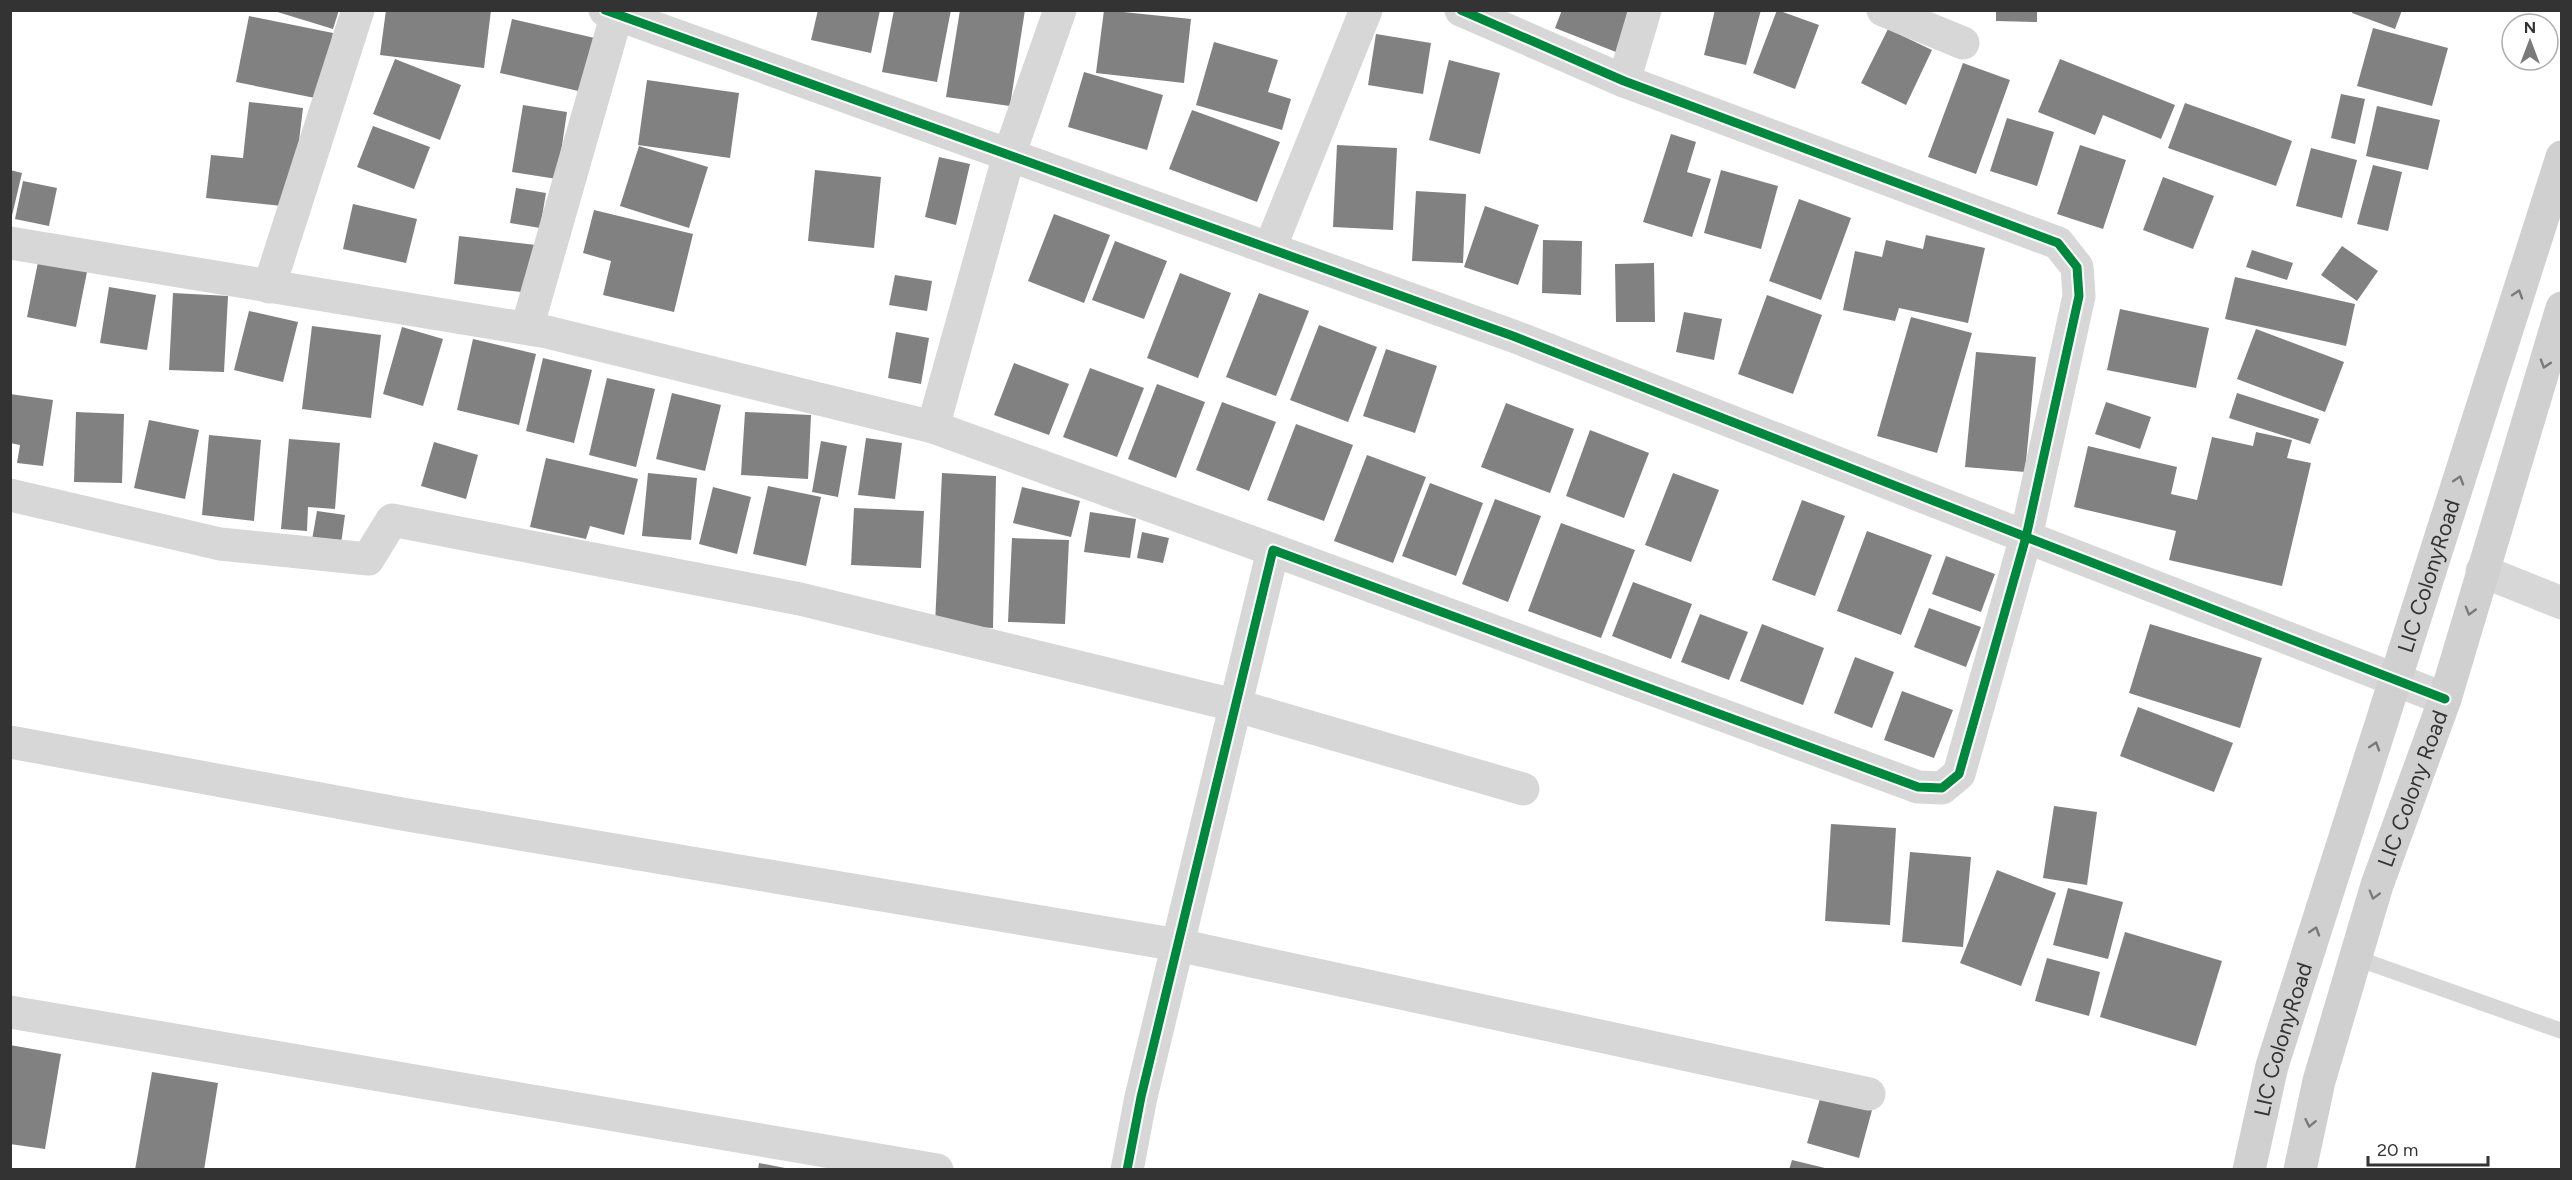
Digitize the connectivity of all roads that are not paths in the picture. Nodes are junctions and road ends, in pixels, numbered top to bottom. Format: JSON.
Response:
{"nodes":[{"id":1,"x":358,"y":10,"type":"edge"},
{"id":2,"x":1060,"y":10,"type":"edge"},
{"id":3,"x":1366,"y":10,"type":"edge"},
{"id":4,"x":1461,"y":10,"type":"edge"},
{"id":5,"x":1645,"y":10,"type":"edge"},
{"id":6,"x":1883,"y":10,"type":"edge"},
{"id":7,"x":614,"y":12,"type":"edge"},
{"id":8,"x":1963,"y":43,"type":"dead end"},
{"id":9,"x":1624,"y":81,"type":"junction"},
{"id":10,"x":1009,"y":155,"type":"junction"},
{"id":11,"x":2562,"y":157,"type":"edge"},
{"id":12,"x":10,"y":243,"type":"edge"},
{"id":13,"x":1270,"y":248,"type":"junction"},
{"id":14,"x":269,"y":287,"type":"junction"},
{"id":15,"x":2562,"y":308,"type":"edge"},
{"id":16,"x":526,"y":328,"type":"junction"},
{"id":17,"x":933,"y":427,"type":"junction"},
{"id":18,"x":10,"y":495,"type":"edge"},
{"id":19,"x":2026,"y":537,"type":"junction"},
{"id":20,"x":1273,"y":550,"type":"junction"},
{"id":21,"x":2482,"y":571,"type":"junction"},
{"id":22,"x":2562,"y":603,"type":"edge"},
{"id":23,"x":2396,"y":680,"type":"junction"},
{"id":24,"x":2445,"y":699,"type":"junction"},
{"id":25,"x":1234,"y":705,"type":"junction"},
{"id":26,"x":10,"y":742,"type":"edge"},
{"id":27,"x":1523,"y":789,"type":"dead end"},
{"id":28,"x":1178,"y":945,"type":"junction"},
{"id":29,"x":2356,"y":958,"type":"junction"},
{"id":30,"x":10,"y":1012,"type":"edge"},
{"id":31,"x":2562,"y":1031,"type":"edge"},
{"id":32,"x":2272,"y":1066,"type":"junction"},
{"id":33,"x":2319,"y":1081,"type":"junction"},
{"id":34,"x":1869,"y":1094,"type":"dead end"},
{"id":35,"x":821,"y":1160,"type":"edge"},
{"id":36,"x":937,"y":1170,"type":"edge"},
{"id":37,"x":1127,"y":1170,"type":"edge"},
{"id":38,"x":2249,"y":1170,"type":"edge"},
{"id":39,"x":2300,"y":1170,"type":"edge"}],
"edges":[{"from":1,"to":14,"type":"street"},
{"from":2,"to":10,"type":"street"},
{"from":3,"to":13,"type":"street"},
{"from":4,"to":9,"type":"street"},
{"from":5,"to":9,"type":"street"},
{"from":6,"to":8,"type":"street"},
{"from":7,"to":10,"type":"street"},
{"from":7,"to":16,"type":"street"},
{"from":9,"to":19,"type":"street"},
{"from":10,"to":13,"type":"street"},
{"from":10,"to":17,"type":"street"},
{"from":23,"to":11,"type":"main road","name":"LIC ColonyRoad","one_way":true},
{"from":12,"to":14,"type":"street"},
{"from":13,"to":19,"type":"street"},
{"from":14,"to":16,"type":"street"},
{"from":15,"to":21,"type":"main road","name":"LIC Colony Road","one_way":true},
{"from":16,"to":17,"type":"street"},
{"from":17,"to":20,"type":"street"},
{"from":18,"to":25,"type":"street"},
{"from":19,"to":20,"type":"street"},
{"from":19,"to":23,"type":"street"},
{"from":20,"to":25,"type":"street"},
{"from":21,"to":22,"type":"street"},
{"from":21,"to":24,"type":"main road","name":"LIC Colony Road","one_way":true},
{"from":23,"to":24,"type":"street"},
{"from":32,"to":23,"type":"main road","name":"LIC ColonyRoad","one_way":true},
{"from":24,"to":29,"type":"main road","name":"LIC Colony Road","one_way":true},
{"from":25,"to":27,"type":"street"},
{"from":25,"to":28,"type":"street"},
{"from":26,"to":28,"type":"street"},
{"from":28,"to":34,"type":"street"},
{"from":28,"to":37,"type":"street"},
{"from":29,"to":31,"type":"lane"},
{"from":29,"to":33,"type":"main road","name":"LIC Colony Road"},
{"from":30,"to":35,"type":"street"},
{"from":32,"to":33,"type":"main road"},
{"from":32,"to":38,"type":"main road","name":"LIC ColonyRoad"},
{"from":33,"to":39,"type":"main road","name":"LIC Colony Road","one_way":true},
{"from":35,"to":36,"type":"street"}]}
